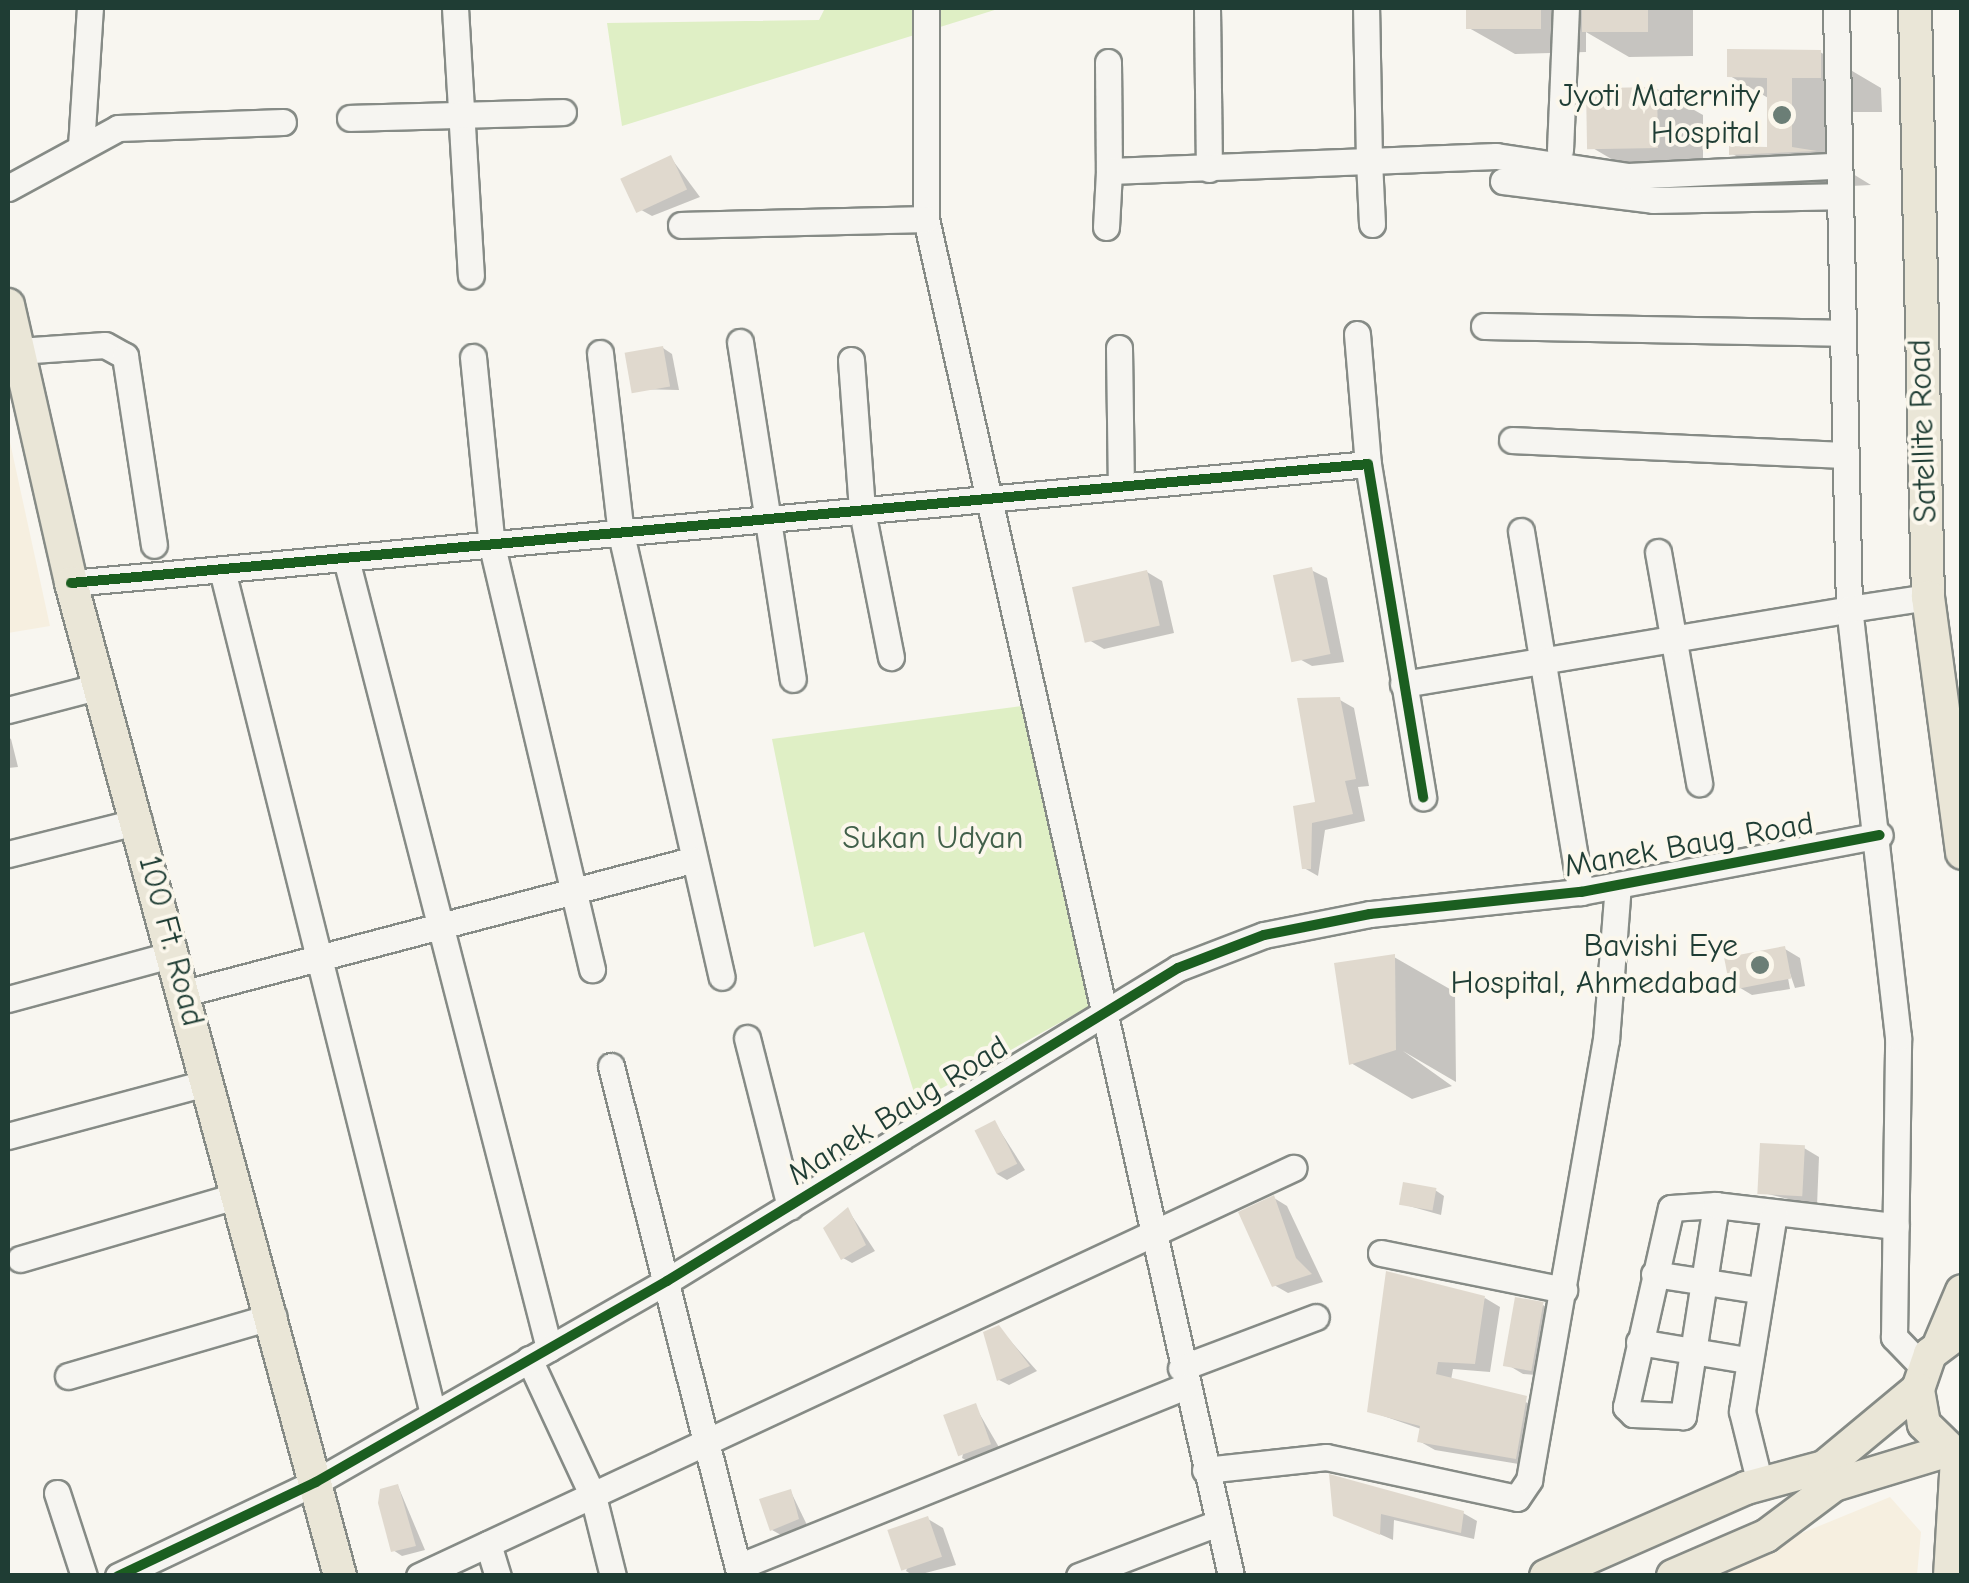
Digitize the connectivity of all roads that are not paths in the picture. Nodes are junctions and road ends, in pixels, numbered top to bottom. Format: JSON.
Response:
{"nodes":[{"id":1,"x":90,"y":8,"type":"edge"},
{"id":2,"x":455,"y":8,"type":"edge"},
{"id":3,"x":926,"y":8,"type":"edge"},
{"id":4,"x":1207,"y":8,"type":"edge"},
{"id":5,"x":1366,"y":8,"type":"edge"},
{"id":6,"x":1566,"y":8,"type":"edge"},
{"id":7,"x":1836,"y":8,"type":"edge"},
{"id":8,"x":1914,"y":8,"type":"edge"},
{"id":9,"x":1108,"y":62,"type":"dead end"},
{"id":10,"x":461,"y":110,"type":"junction"},
{"id":11,"x":564,"y":112,"type":"dead end"},
{"id":12,"x":350,"y":118,"type":"dead end"},
{"id":13,"x":283,"y":122,"type":"dead end"},
{"id":14,"x":81,"y":146,"type":"junction"},
{"id":15,"x":1560,"y":150,"type":"dead end"},
{"id":16,"x":1369,"y":161,"type":"junction"},
{"id":17,"x":1836,"y":166,"type":"junction"},
{"id":18,"x":1209,"y":169,"type":"junction"},
{"id":19,"x":1109,"y":172,"type":"junction"},
{"id":20,"x":1504,"y":182,"type":"dead end"},
{"id":21,"x":8,"y":188,"type":"edge"},
{"id":22,"x":1838,"y":196,"type":"junction"},
{"id":23,"x":926,"y":219,"type":"junction"},
{"id":24,"x":1372,"y":224,"type":"dead end"},
{"id":25,"x":681,"y":225,"type":"dead end"},
{"id":26,"x":1106,"y":227,"type":"dead end"},
{"id":27,"x":471,"y":276,"type":"dead end"},
{"id":28,"x":8,"y":305,"type":"edge"},
{"id":29,"x":1484,"y":326,"type":"dead end"},
{"id":30,"x":1840,"y":333,"type":"junction"},
{"id":31,"x":1357,"y":334,"type":"dead end"},
{"id":32,"x":740,"y":342,"type":"dead end"},
{"id":33,"x":1119,"y":348,"type":"dead end"},
{"id":34,"x":18,"y":351,"type":"junction"},
{"id":35,"x":600,"y":352,"type":"dead end"},
{"id":36,"x":473,"y":357,"type":"dead end"},
{"id":37,"x":851,"y":360,"type":"dead end"},
{"id":38,"x":1512,"y":440,"type":"dead end"},
{"id":39,"x":1843,"y":455,"type":"junction"},
{"id":40,"x":1368,"y":464,"type":"junction"},
{"id":41,"x":1121,"y":486,"type":"junction"},
{"id":42,"x":987,"y":498,"type":"junction"},
{"id":43,"x":862,"y":511,"type":"junction"},
{"id":44,"x":762,"y":520,"type":"junction"},
{"id":45,"x":1521,"y":531,"type":"dead end"},
{"id":46,"x":621,"y":534,"type":"junction"},
{"id":47,"x":154,"y":546,"type":"dead end"},
{"id":48,"x":492,"y":546,"type":"junction"},
{"id":49,"x":1658,"y":552,"type":"dead end"},
{"id":50,"x":346,"y":559,"type":"junction"},
{"id":51,"x":222,"y":570,"type":"junction"},
{"id":52,"x":71,"y":583,"type":"junction"},
{"id":53,"x":1928,"y":597,"type":"junction"},
{"id":54,"x":1849,"y":609,"type":"junction"},
{"id":55,"x":1675,"y":638,"type":"junction"},
{"id":56,"x":891,"y":657,"type":"dead end"},
{"id":57,"x":1545,"y":661,"type":"junction"},
{"id":58,"x":793,"y":679,"type":"dead end"},
{"id":59,"x":1403,"y":684,"type":"junction"},
{"id":60,"x":100,"y":686,"type":"junction"},
{"id":61,"x":8,"y":710,"type":"edge"},
{"id":62,"x":1698,"y":783,"type":"dead end"},
{"id":63,"x":1423,"y":797,"type":"dead end"},
{"id":64,"x":139,"y":821,"type":"junction"},
{"id":65,"x":1880,"y":836,"type":"junction"},
{"id":66,"x":1962,"y":853,"type":"edge"},
{"id":67,"x":8,"y":854,"type":"edge"},
{"id":68,"x":692,"y":860,"type":"junction"},
{"id":69,"x":1618,"y":886,"type":"junction"},
{"id":70,"x":571,"y":892,"type":"junction"},
{"id":71,"x":1581,"y":892,"type":"junction"},
{"id":72,"x":440,"y":926,"type":"junction"},
{"id":73,"x":174,"y":954,"type":"junction"},
{"id":74,"x":318,"y":958,"type":"junction"},
{"id":75,"x":592,"y":969,"type":"dead end"},
{"id":76,"x":722,"y":977,"type":"dead end"},
{"id":77,"x":185,"y":993,"type":"junction"},
{"id":78,"x":8,"y":999,"type":"edge"},
{"id":79,"x":1108,"y":1008,"type":"junction"},
{"id":80,"x":747,"y":1038,"type":"dead end"},
{"id":81,"x":610,"y":1066,"type":"dead end"},
{"id":82,"x":209,"y":1082,"type":"junction"},
{"id":83,"x":8,"y":1136,"type":"edge"},
{"id":84,"x":1293,"y":1168,"type":"dead end"},
{"id":85,"x":239,"y":1195,"type":"junction"},
{"id":86,"x":1716,"y":1205,"type":"junction"},
{"id":87,"x":790,"y":1207,"type":"junction"},
{"id":88,"x":1774,"y":1214,"type":"junction"},
{"id":89,"x":1896,"y":1226,"type":"junction"},
{"id":90,"x":1153,"y":1232,"type":"junction"},
{"id":91,"x":1381,"y":1254,"type":"dead end"},
{"id":92,"x":20,"y":1259,"type":"dead end"},
{"id":93,"x":1654,"y":1274,"type":"junction"},
{"id":94,"x":667,"y":1281,"type":"junction"},
{"id":95,"x":1704,"y":1282,"type":"junction"},
{"id":96,"x":1564,"y":1290,"type":"junction"},
{"id":97,"x":1758,"y":1290,"type":"junction"},
{"id":98,"x":1962,"y":1291,"type":"edge"},
{"id":99,"x":274,"y":1316,"type":"junction"},
{"id":100,"x":1316,"y":1318,"type":"dead end"},
{"id":101,"x":1640,"y":1342,"type":"junction"},
{"id":102,"x":1693,"y":1351,"type":"junction"},
{"id":103,"x":539,"y":1354,"type":"junction"},
{"id":104,"x":1936,"y":1357,"type":"edge"},
{"id":105,"x":1746,"y":1360,"type":"junction"},
{"id":106,"x":68,"y":1376,"type":"dead end"},
{"id":107,"x":1183,"y":1377,"type":"junction"},
{"id":108,"x":433,"y":1414,"type":"junction"},
{"id":109,"x":707,"y":1444,"type":"junction"},
{"id":110,"x":1955,"y":1456,"type":"edge"},
{"id":111,"x":1205,"y":1470,"type":"junction"},
{"id":112,"x":316,"y":1482,"type":"junction"},
{"id":113,"x":1760,"y":1484,"type":"junction"},
{"id":114,"x":57,"y":1492,"type":"dead end"},
{"id":115,"x":593,"y":1496,"type":"junction"},
{"id":116,"x":1218,"y":1523,"type":"junction"},
{"id":117,"x":488,"y":1544,"type":"junction"},
{"id":118,"x":739,"y":1571,"type":"edge"},
{"id":119,"x":84,"y":1576,"type":"edge"},
{"id":120,"x":118,"y":1576,"type":"edge"},
{"id":121,"x":340,"y":1576,"type":"edge"},
{"id":122,"x":419,"y":1576,"type":"edge"},
{"id":123,"x":498,"y":1576,"type":"edge"},
{"id":124,"x":613,"y":1576,"type":"edge"},
{"id":125,"x":1079,"y":1576,"type":"edge"},
{"id":126,"x":1231,"y":1576,"type":"edge"},
{"id":127,"x":1546,"y":1576,"type":"edge"},
{"id":128,"x":1673,"y":1576,"type":"edge"},
{"id":129,"x":1950,"y":1576,"type":"edge"}],
"edges":[{"from":1,"to":14,"type":"street"},
{"from":2,"to":10,"type":"street"},
{"from":3,"to":23,"type":"street"},
{"from":4,"to":18,"type":"street"},
{"from":5,"to":16,"type":"street"},
{"from":6,"to":15,"type":"street"},
{"from":7,"to":17,"type":"street"},
{"from":8,"to":53,"type":"main road","name":"Satellite Road"},
{"from":9,"to":19,"type":"street"},
{"from":10,"to":11,"type":"street"},
{"from":10,"to":12,"type":"street"},
{"from":10,"to":27,"type":"street"},
{"from":13,"to":14,"type":"street"},
{"from":14,"to":21,"type":"street"},
{"from":16,"to":17,"type":"street"},
{"from":16,"to":18,"type":"street"},
{"from":16,"to":24,"type":"street"},
{"from":17,"to":22,"type":"street"},
{"from":18,"to":19,"type":"street"},
{"from":19,"to":26,"type":"street"},
{"from":20,"to":22,"type":"street"},
{"from":22,"to":30,"type":"street"},
{"from":23,"to":25,"type":"street"},
{"from":23,"to":42,"type":"street"},
{"from":28,"to":34,"type":"main road","name":"100 Ft. Road"},
{"from":29,"to":30,"type":"street"},
{"from":30,"to":39,"type":"street"},
{"from":31,"to":40,"type":"street"},
{"from":32,"to":44,"type":"street"},
{"from":33,"to":41,"type":"street"},
{"from":34,"to":47,"type":"street"},
{"from":34,"to":52,"type":"main road","name":"100 Ft. Road"},
{"from":35,"to":46,"type":"street"},
{"from":36,"to":48,"type":"street"},
{"from":37,"to":43,"type":"street"},
{"from":38,"to":39,"type":"street"},
{"from":39,"to":54,"type":"street"},
{"from":40,"to":41,"type":"street"},
{"from":40,"to":59,"type":"street"},
{"from":41,"to":42,"type":"street"},
{"from":42,"to":43,"type":"street"},
{"from":42,"to":79,"type":"street"},
{"from":43,"to":44,"type":"street"},
{"from":43,"to":56,"type":"street"},
{"from":44,"to":46,"type":"street"},
{"from":44,"to":58,"type":"street"},
{"from":45,"to":57,"type":"street"},
{"from":46,"to":48,"type":"street"},
{"from":46,"to":68,"type":"street"},
{"from":48,"to":50,"type":"street"},
{"from":48,"to":70,"type":"street"},
{"from":49,"to":55,"type":"street"},
{"from":50,"to":51,"type":"street"},
{"from":50,"to":72,"type":"street"},
{"from":51,"to":52,"type":"street"},
{"from":51,"to":74,"type":"street"},
{"from":52,"to":60,"type":"main road","name":"100 Ft. Road"},
{"from":53,"to":54,"type":"street"},
{"from":53,"to":66,"type":"main road","name":"Satellite Road"},
{"from":54,"to":55,"type":"street"},
{"from":54,"to":65,"type":"street"},
{"from":55,"to":57,"type":"street"},
{"from":55,"to":62,"type":"street"},
{"from":57,"to":59,"type":"street"},
{"from":57,"to":71,"type":"street"},
{"from":59,"to":63,"type":"street"},
{"from":60,"to":61,"type":"street"},
{"from":60,"to":64,"type":"main road","name":"100 Ft. Road"},
{"from":64,"to":67,"type":"street"},
{"from":64,"to":73,"type":"main road","name":"100 Ft. Road"},
{"from":65,"to":69,"type":"street","name":"Manek Baug Road"},
{"from":65,"to":89,"type":"street"},
{"from":68,"to":70,"type":"street"},
{"from":68,"to":76,"type":"street"},
{"from":69,"to":71,"type":"street","name":"Manek Baug Road"},
{"from":69,"to":96,"type":"street"},
{"from":70,"to":72,"type":"street"},
{"from":70,"to":75,"type":"street"},
{"from":71,"to":79,"type":"street","name":"Manek Baug Road"},
{"from":72,"to":74,"type":"street"},
{"from":72,"to":103,"type":"street"},
{"from":73,"to":77,"type":"main road","name":"100 Ft. Road"},
{"from":73,"to":78,"type":"street"},
{"from":74,"to":77,"type":"street"},
{"from":74,"to":108,"type":"street"},
{"from":77,"to":82,"type":"main road","name":"100 Ft. Road"},
{"from":79,"to":87,"type":"street","name":"Manek Baug Road"},
{"from":79,"to":90,"type":"street"},
{"from":80,"to":87,"type":"street"},
{"from":81,"to":94,"type":"street"},
{"from":82,"to":83,"type":"street"},
{"from":82,"to":85,"type":"main road","name":"100 Ft. Road"},
{"from":84,"to":90,"type":"street"},
{"from":85,"to":92,"type":"street"},
{"from":85,"to":99,"type":"main road","name":"100 Ft. Road"},
{"from":86,"to":88,"type":"street"},
{"from":86,"to":93,"type":"street"},
{"from":86,"to":95,"type":"street"},
{"from":87,"to":94,"type":"street","name":"Manek Baug Road"},
{"from":88,"to":89,"type":"street"},
{"from":88,"to":97,"type":"street"},
{"from":89,"to":104,"type":"street"},
{"from":90,"to":107,"type":"street"},
{"from":90,"to":109,"type":"street"},
{"from":91,"to":96,"type":"street"},
{"from":93,"to":95,"type":"street"},
{"from":93,"to":101,"type":"street"},
{"from":94,"to":103,"type":"street","name":"Manek Baug Road"},
{"from":94,"to":109,"type":"street"},
{"from":95,"to":97,"type":"street"},
{"from":95,"to":102,"type":"street"},
{"from":96,"to":111,"type":"street"},
{"from":97,"to":105,"type":"street"},
{"from":98,"to":104,"type":"main road"},
{"from":99,"to":106,"type":"street"},
{"from":99,"to":112,"type":"main road","name":"100 Ft. Road"},
{"from":100,"to":107,"type":"street"},
{"from":101,"to":102,"type":"street"},
{"from":101,"to":102,"type":"street"},
{"from":102,"to":105,"type":"street"},
{"from":103,"to":108,"type":"street","name":"Manek Baug Road"},
{"from":103,"to":115,"type":"street"},
{"from":104,"to":110,"type":"main road"},
{"from":104,"to":113,"type":"main road"},
{"from":105,"to":113,"type":"street"},
{"from":107,"to":111,"type":"street"},
{"from":107,"to":118,"type":"street"},
{"from":108,"to":112,"type":"street","name":"Manek Baug Road"},
{"from":109,"to":115,"type":"street"},
{"from":109,"to":118,"type":"street"},
{"from":110,"to":128,"type":"main road"},
{"from":110,"to":129,"type":"main road"},
{"from":111,"to":116,"type":"street"},
{"from":112,"to":120,"type":"street","name":"Manek Baug Road"},
{"from":112,"to":121,"type":"main road","name":"100 Ft. Road"},
{"from":113,"to":127,"type":"main road"},
{"from":114,"to":119,"type":"street"},
{"from":115,"to":117,"type":"street"},
{"from":115,"to":124,"type":"street"},
{"from":116,"to":125,"type":"street"},
{"from":116,"to":126,"type":"street"},
{"from":117,"to":122,"type":"street"},
{"from":117,"to":123,"type":"street"}]}
